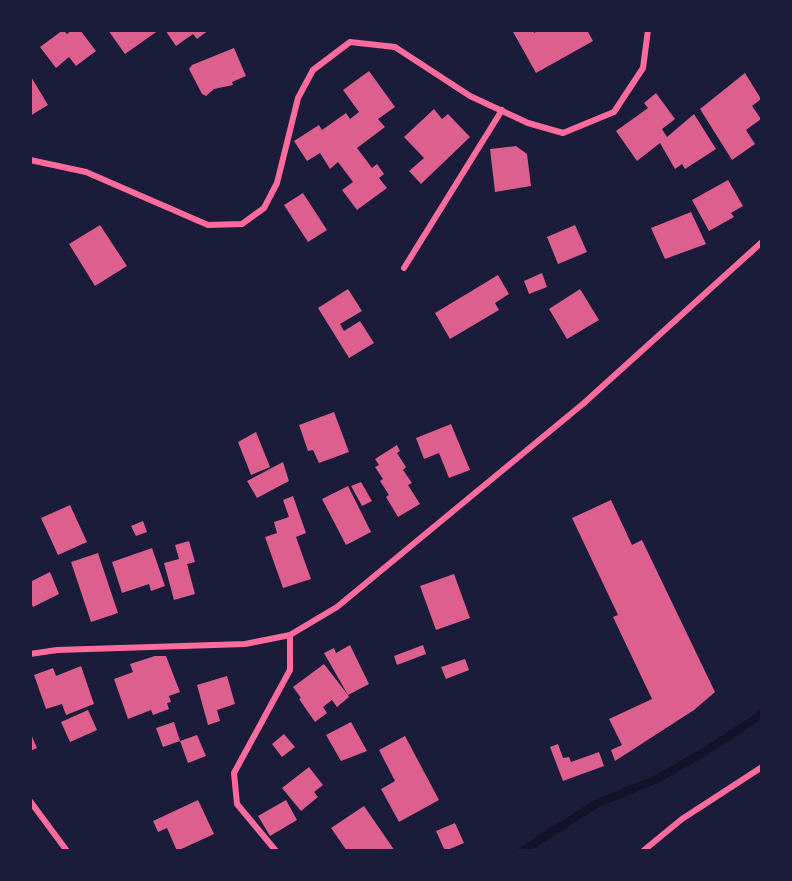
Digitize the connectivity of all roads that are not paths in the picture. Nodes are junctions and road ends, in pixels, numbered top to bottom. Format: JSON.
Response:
{"nodes":[{"id":1,"x":648,"y":30,"type":"edge"},
{"id":2,"x":502,"y":110,"type":"junction"},
{"id":3,"x":30,"y":160,"type":"edge"},
{"id":4,"x":762,"y":242,"type":"edge"},
{"id":5,"x":404,"y":268,"type":"dead end"},
{"id":6,"x":290,"y":635,"type":"junction"},
{"id":7,"x":30,"y":654,"type":"edge"},
{"id":8,"x":762,"y":767,"type":"edge"},
{"id":9,"x":30,"y":801,"type":"edge"},
{"id":10,"x":68,"y":851,"type":"edge"},
{"id":11,"x":276,"y":851,"type":"edge"},
{"id":12,"x":643,"y":851,"type":"edge"}],
"edges":[{"from":1,"to":2,"type":"street"},
{"from":2,"to":3,"type":"street"},
{"from":2,"to":5,"type":"street"},
{"from":4,"to":6,"type":"street"},
{"from":6,"to":7,"type":"street"},
{"from":6,"to":11,"type":"street"},
{"from":8,"to":12,"type":"street"},
{"from":9,"to":10,"type":"street"}]}
